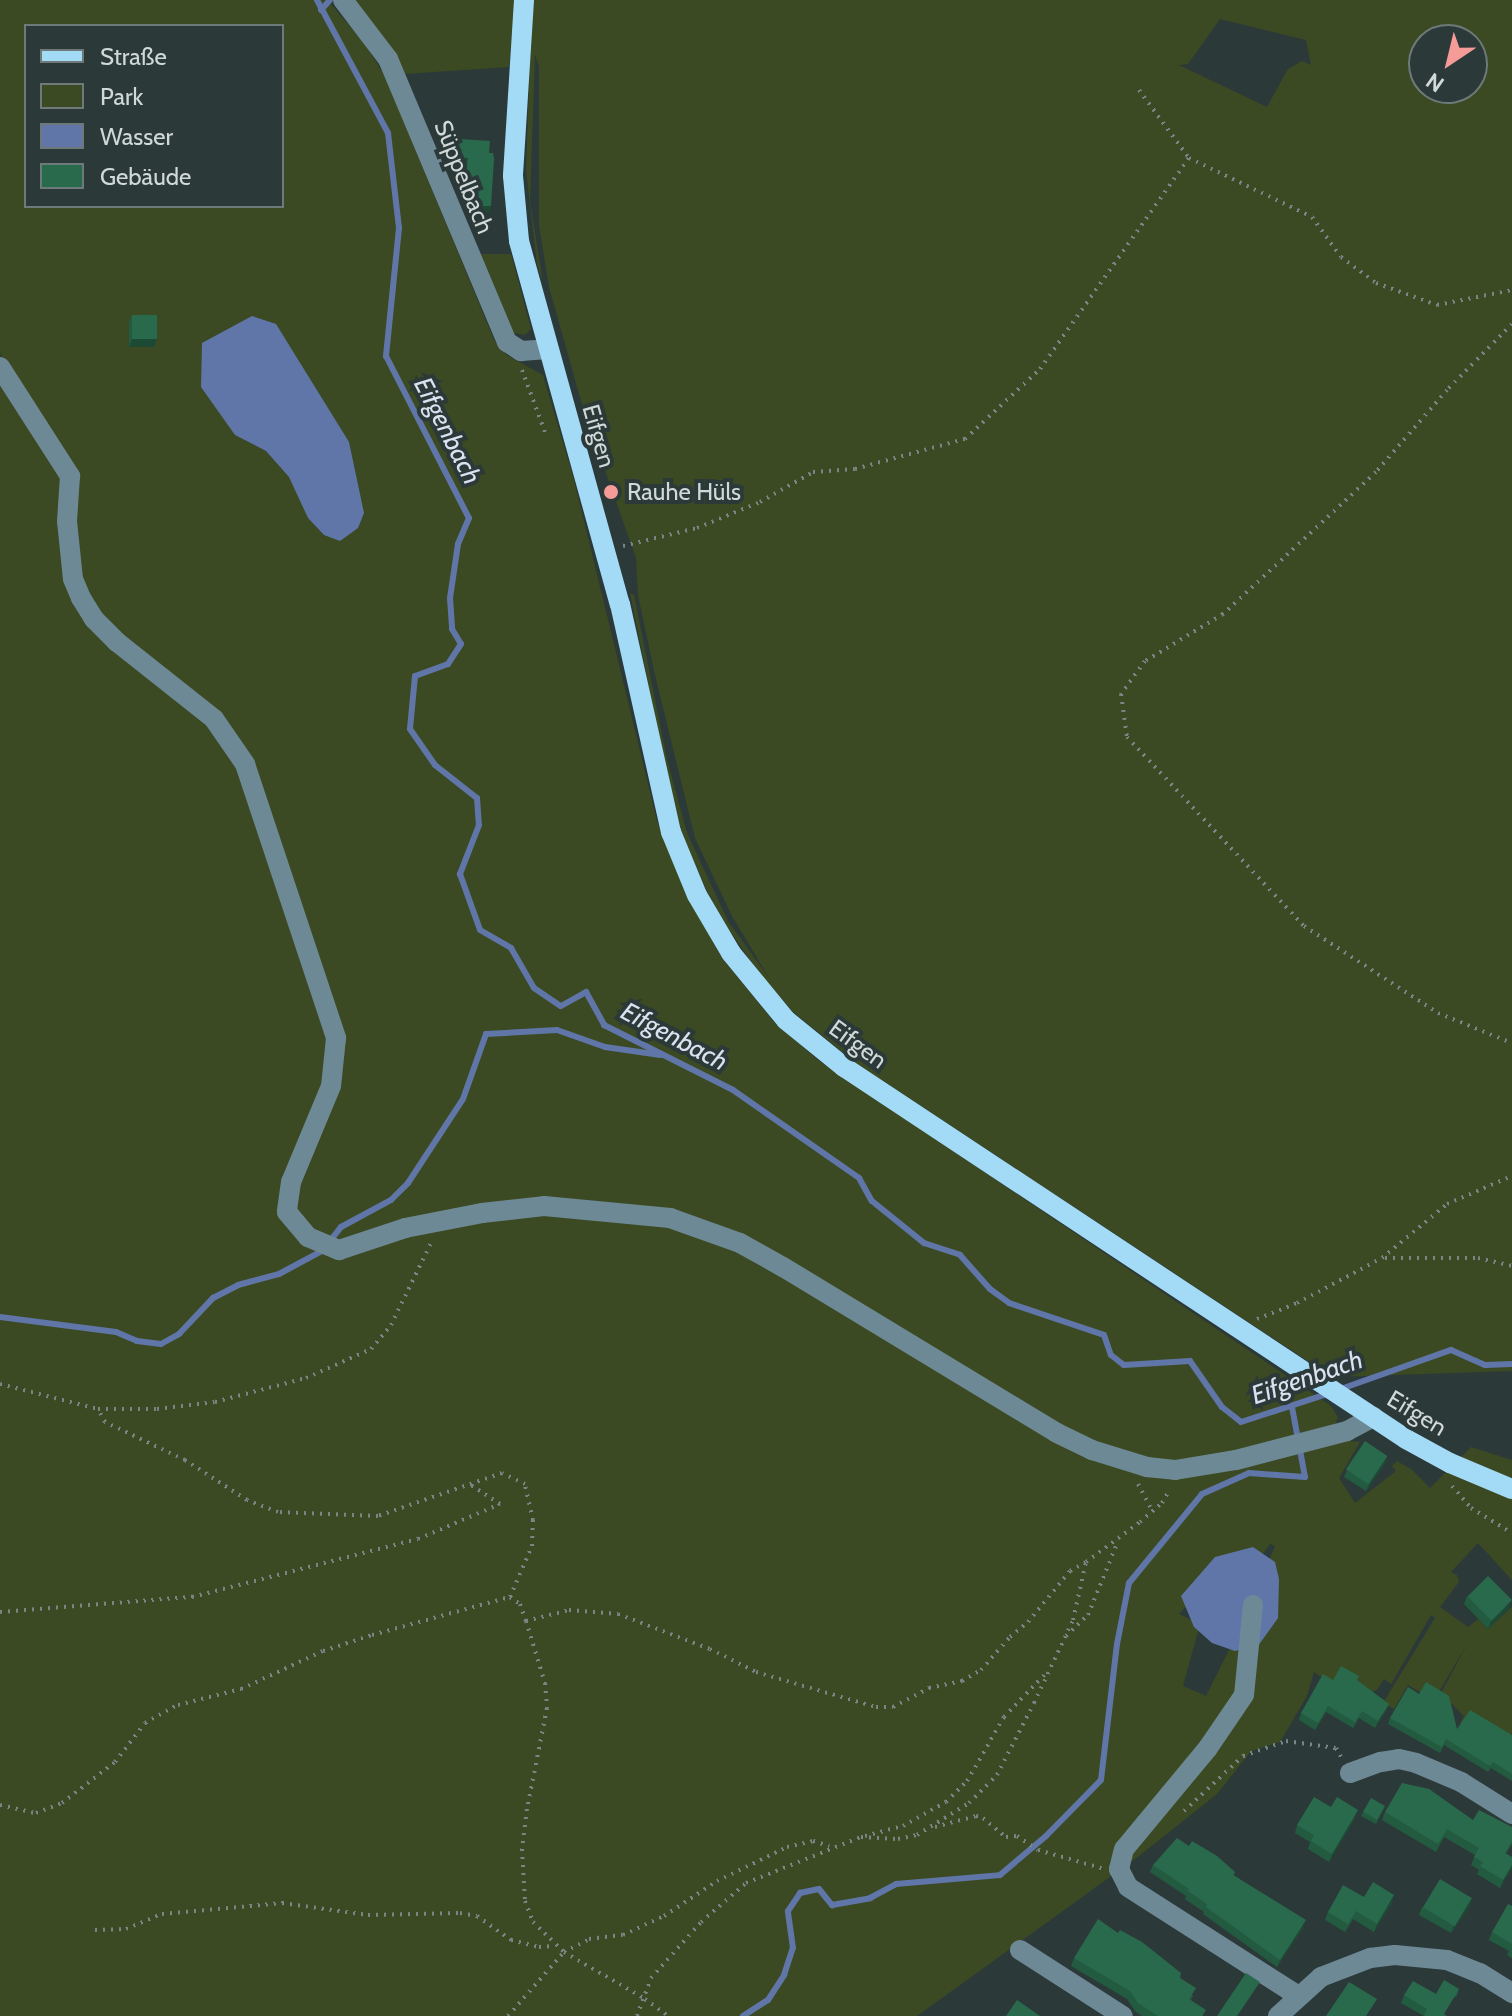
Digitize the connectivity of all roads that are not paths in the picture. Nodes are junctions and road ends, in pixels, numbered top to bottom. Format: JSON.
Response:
{"nodes":[{"id":1,"x":343,"y":0,"type":"edge"},
{"id":2,"x":524,"y":0,"type":"edge"},
{"id":3,"x":548,"y":349,"type":"junction"},
{"id":4,"x":0,"y":367,"type":"edge"},
{"id":5,"x":1367,"y":1413,"type":"junction"},
{"id":6,"x":1512,"y":1489,"type":"edge"},
{"id":7,"x":1253,"y":1605,"type":"dead end"},
{"id":8,"x":1350,"y":1773,"type":"road end"},
{"id":9,"x":1512,"y":1814,"type":"edge"},
{"id":10,"x":1020,"y":1950,"type":"dead end"},
{"id":11,"x":1512,"y":1993,"type":"edge"},
{"id":12,"x":1297,"y":1995,"type":"junction"},
{"id":13,"x":1123,"y":2016,"type":"edge"},
{"id":14,"x":1278,"y":2016,"type":"edge"}],
"edges":[{"from":1,"to":3,"type":"street","name":"Süppelbach"},
{"from":2,"to":3,"type":"main road","name":"Eifgen"},
{"from":3,"to":5,"type":"main road","name":"Eifgen"},
{"from":4,"to":5,"type":"street"},
{"from":5,"to":6,"type":"main road","name":"Eifgen"},
{"from":7,"to":12,"type":"street"},
{"from":8,"to":9,"type":"street"},
{"from":10,"to":13,"type":"street"},
{"from":11,"to":12,"type":"street"},
{"from":12,"to":14,"type":"street"}]}
